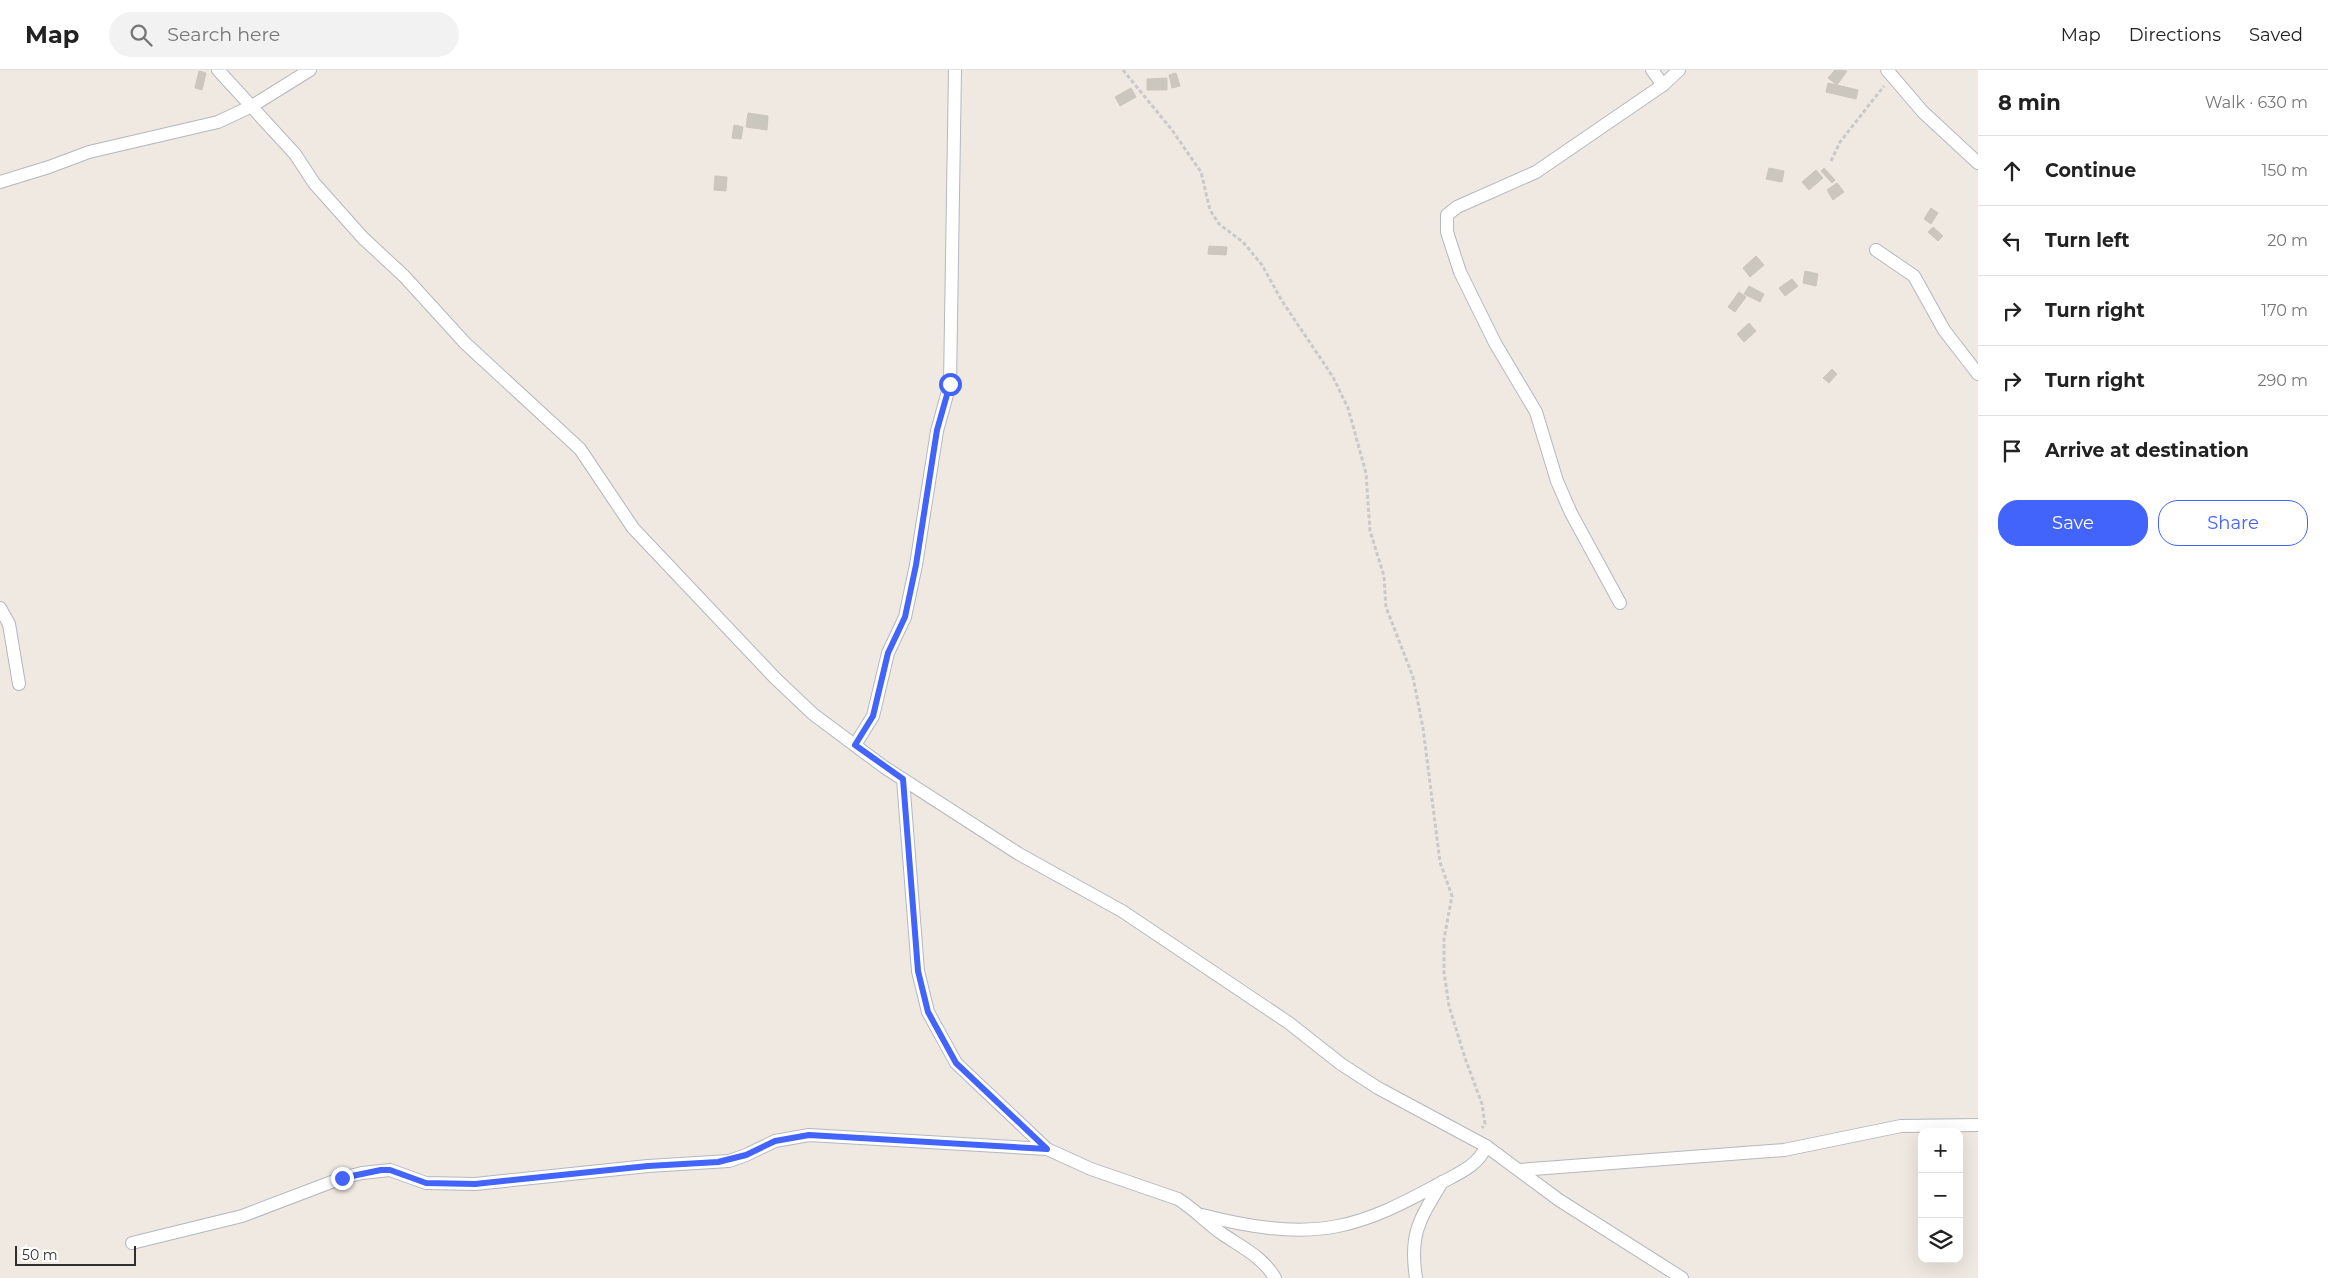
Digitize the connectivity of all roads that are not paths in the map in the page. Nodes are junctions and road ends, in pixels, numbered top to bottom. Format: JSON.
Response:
{"nodes":[{"id":1,"x":218,"y":70,"type":"edge"},
{"id":2,"x":310,"y":70,"type":"edge"},
{"id":3,"x":955,"y":70,"type":"edge"},
{"id":4,"x":1652,"y":70,"type":"edge"},
{"id":5,"x":1679,"y":70,"type":"edge"},
{"id":6,"x":1888,"y":71,"type":"edge"},
{"id":7,"x":1664,"y":85,"type":"junction"},
{"id":8,"x":252,"y":106,"type":"junction"},
{"id":9,"x":1978,"y":164,"type":"edge"},
{"id":10,"x":0,"y":182,"type":"edge"},
{"id":11,"x":1876,"y":250,"type":"dead end"},
{"id":12,"x":1978,"y":374,"type":"edge"},
{"id":13,"x":1620,"y":603,"type":"dead end"},
{"id":14,"x":0,"y":608,"type":"edge"},
{"id":15,"x":19,"y":684,"type":"dead end"},
{"id":16,"x":855,"y":745,"type":"junction"},
{"id":17,"x":903,"y":779,"type":"junction"},
{"id":18,"x":1978,"y":1125,"type":"edge"},
{"id":19,"x":1481,"y":1143,"type":"junction"},
{"id":20,"x":1047,"y":1149,"type":"junction"},
{"id":21,"x":1519,"y":1170,"type":"junction"},
{"id":22,"x":1442,"y":1182,"type":"junction"},
{"id":23,"x":1202,"y":1216,"type":"junction"},
{"id":24,"x":132,"y":1243,"type":"dead end"},
{"id":25,"x":1275,"y":1278,"type":"edge"},
{"id":26,"x":1416,"y":1278,"type":"edge"},
{"id":27,"x":1682,"y":1278,"type":"edge"}],
"edges":[{"from":1,"to":8,"type":"street"},
{"from":2,"to":8,"type":"street"},
{"from":3,"to":16,"type":"street"},
{"from":4,"to":7,"type":"street"},
{"from":5,"to":7,"type":"street"},
{"from":6,"to":9,"type":"street"},
{"from":7,"to":13,"type":"street"},
{"from":8,"to":10,"type":"street"},
{"from":8,"to":16,"type":"street"},
{"from":11,"to":12,"type":"street"},
{"from":14,"to":15,"type":"street"},
{"from":16,"to":17,"type":"street"},
{"from":17,"to":19,"type":"street"},
{"from":17,"to":20,"type":"street"},
{"from":18,"to":21,"type":"street"},
{"from":19,"to":21,"type":"street"},
{"from":19,"to":22,"type":"street"},
{"from":20,"to":23,"type":"street"},
{"from":20,"to":24,"type":"street"},
{"from":21,"to":27,"type":"street"},
{"from":22,"to":23,"type":"street"},
{"from":22,"to":26,"type":"street"},
{"from":23,"to":25,"type":"street"}]}
